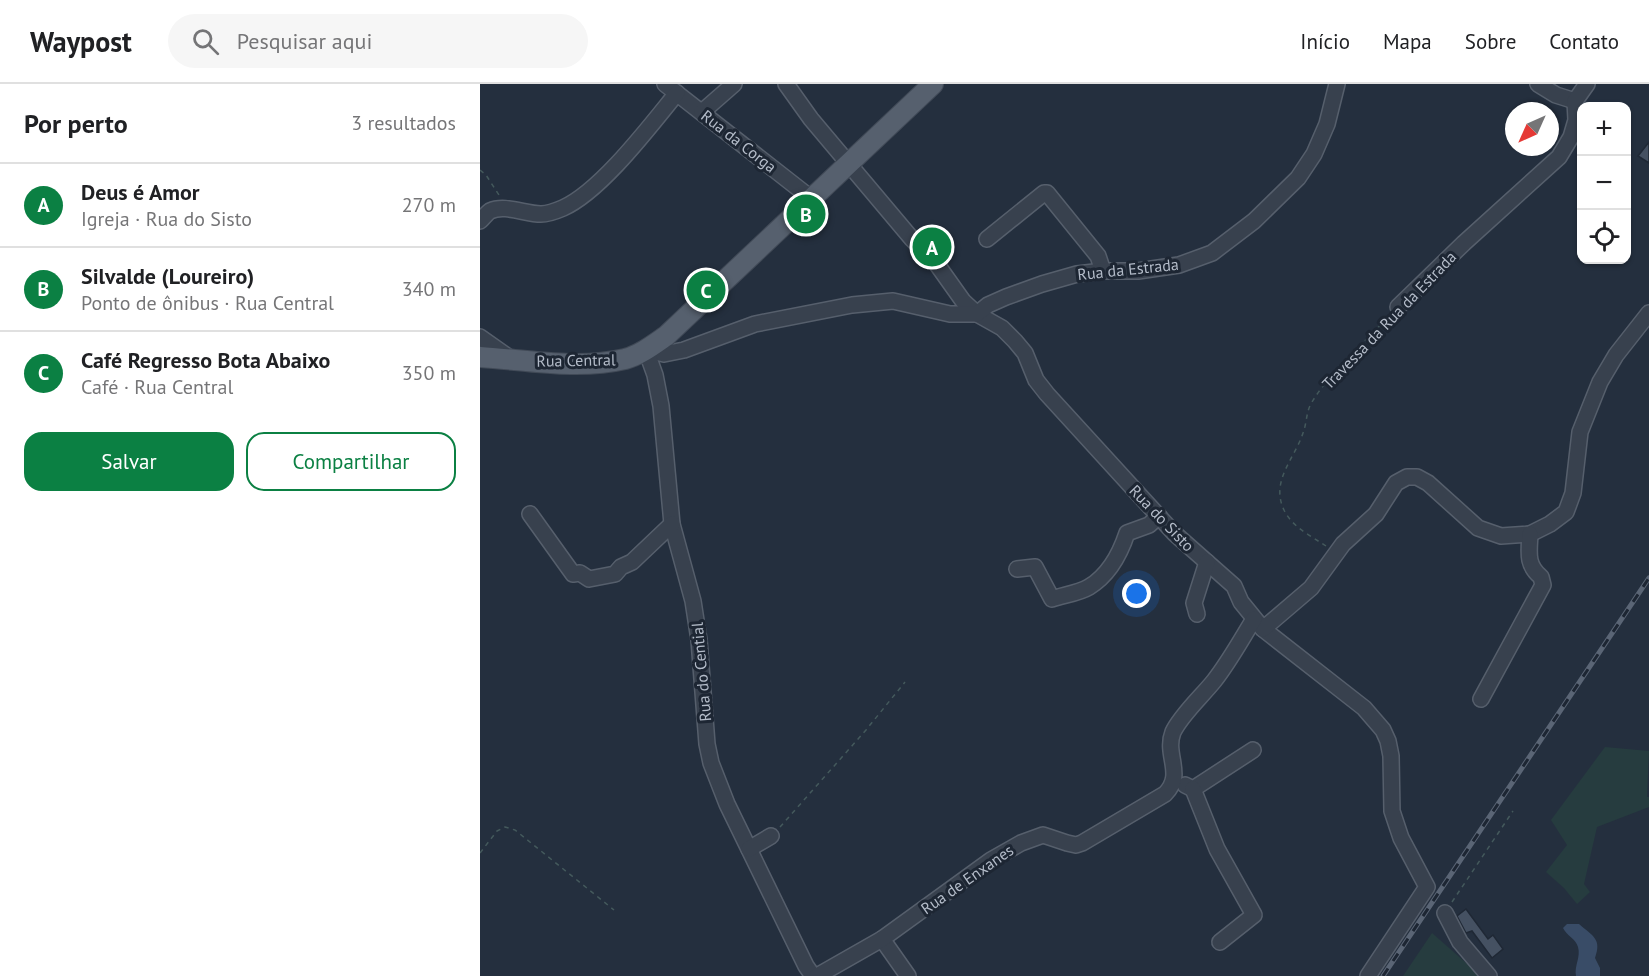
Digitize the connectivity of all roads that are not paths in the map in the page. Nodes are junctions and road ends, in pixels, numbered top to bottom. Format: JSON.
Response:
{"nodes":[{"id":1,"x":734,"y":84,"type":"edge"},
{"id":2,"x":786,"y":84,"type":"edge"},
{"id":3,"x":933,"y":84,"type":"edge"},
{"id":4,"x":1337,"y":84,"type":"edge"},
{"id":5,"x":1538,"y":84,"type":"edge"},
{"id":6,"x":1587,"y":84,"type":"edge"},
{"id":7,"x":671,"y":88,"type":"edge"},
{"id":8,"x":1575,"y":100,"type":"junction"},
{"id":9,"x":702,"y":112,"type":"junction"},
{"id":10,"x":849,"y":165,"type":"junction"},
{"id":11,"x":812,"y":199,"type":"junction"},
{"id":12,"x":480,"y":221,"type":"edge"},
{"id":13,"x":987,"y":239,"type":"dead end"},
{"id":14,"x":1103,"y":270,"type":"junction"},
{"id":15,"x":1398,"y":307,"type":"road end"},
{"id":16,"x":1649,"y":313,"type":"edge"},
{"id":17,"x":977,"y":314,"type":"junction"},
{"id":18,"x":480,"y":337,"type":"edge"},
{"id":19,"x":646,"y":350,"type":"junction"},
{"id":20,"x":480,"y":357,"type":"edge"},
{"id":21,"x":511,"y":359,"type":"junction"},
{"id":22,"x":530,"y":514,"type":"dead end"},
{"id":23,"x":1159,"y":516,"type":"junction"},
{"id":24,"x":672,"y":524,"type":"junction"},
{"id":25,"x":1530,"y":534,"type":"junction"},
{"id":26,"x":1207,"y":562,"type":"junction"},
{"id":27,"x":1017,"y":569,"type":"dead end"},
{"id":28,"x":1197,"y":614,"type":"dead end"},
{"id":29,"x":1259,"y":624,"type":"junction"},
{"id":30,"x":1481,"y":699,"type":"dead end"},
{"id":31,"x":1253,"y":750,"type":"dead end"},
{"id":32,"x":1174,"y":780,"type":"junction"},
{"id":33,"x":1193,"y":789,"type":"junction"},
{"id":34,"x":771,"y":836,"type":"road end"},
{"id":35,"x":749,"y":849,"type":"junction"},
{"id":36,"x":1445,"y":913,"type":"road end"},
{"id":37,"x":882,"y":939,"type":"junction"},
{"id":38,"x":1221,"y":942,"type":"dead end"},
{"id":39,"x":815,"y":976,"type":"edge"},
{"id":40,"x":908,"y":976,"type":"edge"},
{"id":41,"x":1368,"y":976,"type":"edge"},
{"id":42,"x":1489,"y":976,"type":"edge"}],
"edges":[{"from":1,"to":9,"type":"street"},
{"from":2,"to":10,"type":"street","name":"Rua do Sisto"},
{"from":3,"to":10,"type":"main road","name":"Rua Central"},
{"from":4,"to":14,"type":"street","name":"Rua da Estrada"},
{"from":5,"to":8,"type":"street"},
{"from":6,"to":8,"type":"street"},
{"from":7,"to":9,"type":"street","name":"Rua da Corga"},
{"from":7,"to":12,"type":"street"},
{"from":8,"to":15,"type":"street","name":"Travessa da Rua da Estrada"},
{"from":9,"to":11,"type":"street","name":"Rua da Corga"},
{"from":10,"to":11,"type":"main road","name":"Rua Central"},
{"from":10,"to":17,"type":"street","name":"Rua do Sisto"},
{"from":11,"to":19,"type":"main road","name":"Rua Central"},
{"from":13,"to":14,"type":"street"},
{"from":14,"to":17,"type":"street","name":"Rua da Estrada"},
{"from":16,"to":25,"type":"street"},
{"from":17,"to":19,"type":"street"},
{"from":17,"to":23,"type":"street","name":"Rua do Sisto"},
{"from":18,"to":21,"type":"street"},
{"from":19,"to":21,"type":"main road","name":"Rua Central"},
{"from":19,"to":24,"type":"street","name":"Rua do Cential"},
{"from":20,"to":21,"type":"main road","name":"Rua Central"},
{"from":22,"to":24,"type":"street"},
{"from":23,"to":26,"type":"street","name":"Rua do Sisto"},
{"from":23,"to":27,"type":"street"},
{"from":24,"to":35,"type":"street","name":"Rua do Cential"},
{"from":25,"to":29,"type":"street"},
{"from":25,"to":30,"type":"street"},
{"from":26,"to":28,"type":"street"},
{"from":26,"to":29,"type":"street","name":"Rua do Sisto"},
{"from":29,"to":32,"type":"street"},
{"from":29,"to":41,"type":"street","name":"Rua do Sisto"},
{"from":31,"to":33,"type":"street"},
{"from":32,"to":33,"type":"street"},
{"from":32,"to":37,"type":"street","name":"Rua de Enxanes"},
{"from":33,"to":38,"type":"street"},
{"from":34,"to":35,"type":"street"},
{"from":35,"to":39,"type":"street","name":"Rua do Cential"},
{"from":36,"to":42,"type":"street"},
{"from":37,"to":39,"type":"street","name":"Rua de Enxanes"},
{"from":37,"to":40,"type":"street"}]}
